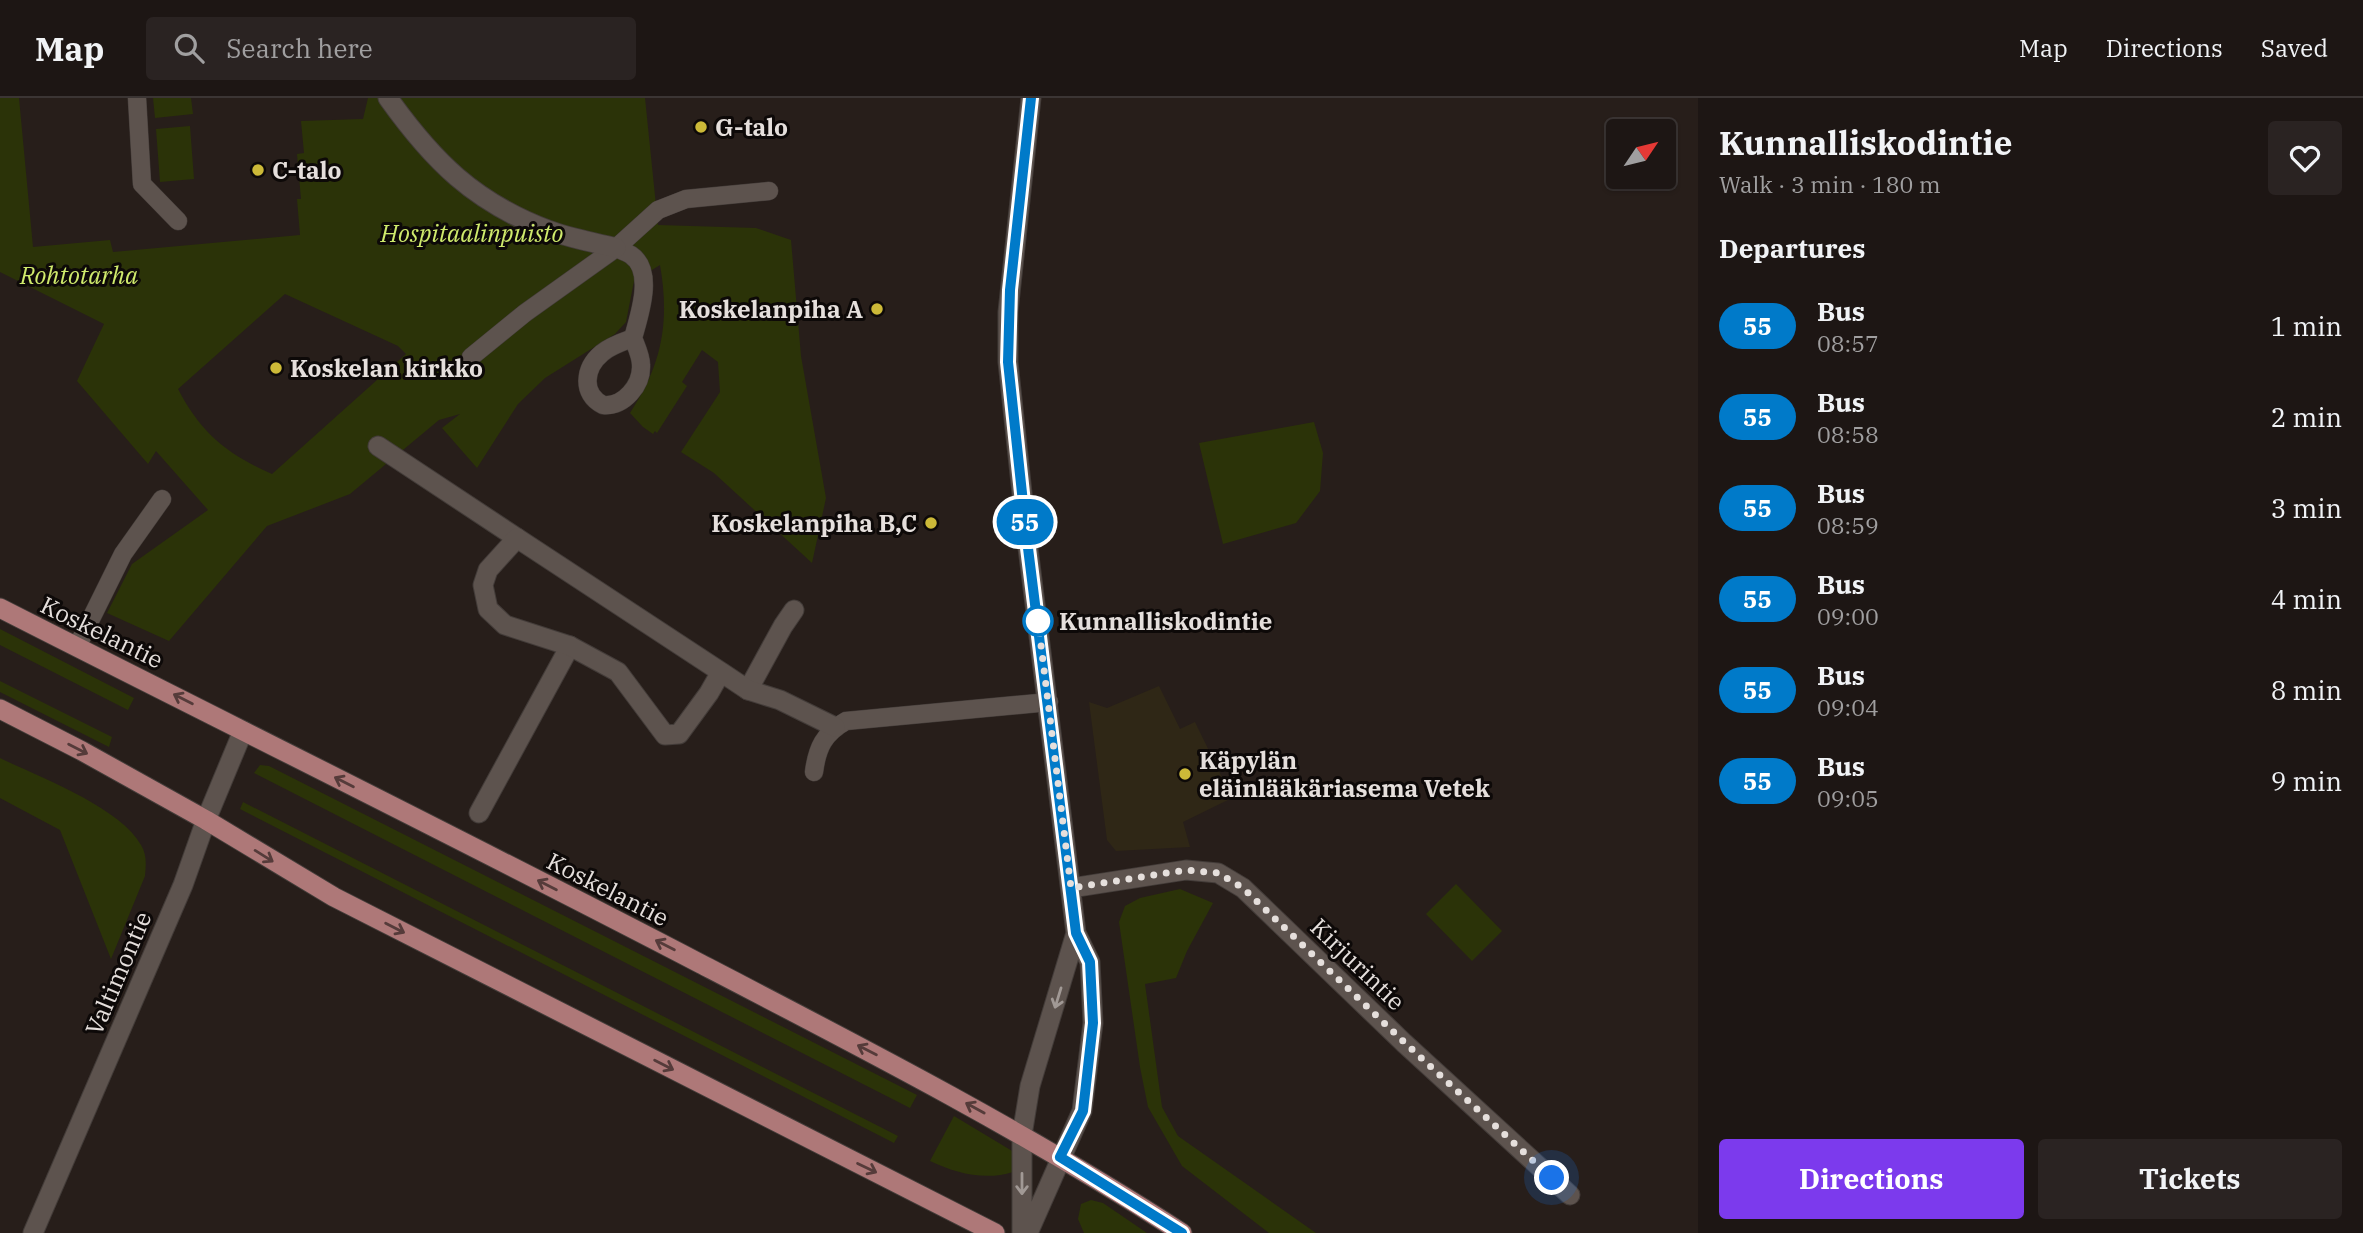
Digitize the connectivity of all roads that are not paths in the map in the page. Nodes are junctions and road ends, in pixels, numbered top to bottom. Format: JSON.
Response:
{"nodes":[{"id":1,"x":136,"y":98,"type":"edge"},
{"id":2,"x":388,"y":98,"type":"edge"},
{"id":3,"x":1031,"y":98,"type":"edge"},
{"id":4,"x":769,"y":191,"type":"dead end"},
{"id":5,"x":178,"y":221,"type":"dead end"},
{"id":6,"x":616,"y":248,"type":"junction"},
{"id":7,"x":633,"y":338,"type":"dead end"},
{"id":8,"x":471,"y":357,"type":"dead end"},
{"id":9,"x":378,"y":446,"type":"dead end"},
{"id":10,"x":162,"y":499,"type":"dead end"},
{"id":11,"x":517,"y":538,"type":"junction"},
{"id":12,"x":0,"y":608,"type":"edge"},
{"id":13,"x":794,"y":610,"type":"dead end"},
{"id":14,"x":570,"y":646,"type":"junction"},
{"id":15,"x":76,"y":647,"type":"junction"},
{"id":16,"x":721,"y":673,"type":"junction"},
{"id":17,"x":748,"y":690,"type":"junction"},
{"id":18,"x":1049,"y":702,"type":"junction"},
{"id":19,"x":0,"y":709,"type":"edge"},
{"id":20,"x":835,"y":727,"type":"junction"},
{"id":21,"x":243,"y":731,"type":"junction"},
{"id":22,"x":814,"y":772,"type":"dead end"},
{"id":23,"x":480,"y":813,"type":"dead end"},
{"id":24,"x":206,"y":820,"type":"junction"},
{"id":25,"x":1071,"y":888,"type":"junction"},
{"id":26,"x":1076,"y":933,"type":"junction"},
{"id":27,"x":1022,"y":1135,"type":"junction"},
{"id":28,"x":1060,"y":1157,"type":"junction"},
{"id":29,"x":1570,"y":1195,"type":"dead end"},
{"id":30,"x":33,"y":1233,"type":"edge"},
{"id":31,"x":995,"y":1233,"type":"edge"},
{"id":32,"x":1022,"y":1233,"type":"edge"},
{"id":33,"x":1028,"y":1233,"type":"edge"},
{"id":34,"x":1182,"y":1233,"type":"edge"}],
"edges":[{"from":1,"to":5,"type":"lane"},
{"from":2,"to":6,"type":"street"},
{"from":3,"to":18,"type":"street"},
{"from":4,"to":6,"type":"lane"},
{"from":6,"to":7,"type":"lane"},
{"from":6,"to":8,"type":"lane"},
{"from":9,"to":11,"type":"street"},
{"from":10,"to":15,"type":"lane"},
{"from":11,"to":14,"type":"street"},
{"from":11,"to":16,"type":"street"},
{"from":12,"to":15,"type":"main road","name":"Koskelantie"},
{"from":13,"to":17,"type":"street"},
{"from":14,"to":16,"type":"street"},
{"from":14,"to":23,"type":"street"},
{"from":21,"to":15,"type":"main road","name":"Koskelantie","one_way":true},
{"from":16,"to":17,"type":"street"},
{"from":17,"to":20,"type":"street"},
{"from":18,"to":20,"type":"lane"},
{"from":18,"to":25,"type":"street"},
{"from":19,"to":24,"type":"main road","one_way":true},
{"from":20,"to":22,"type":"lane"},
{"from":21,"to":24,"type":"street","name":"Valtimontie"},
{"from":27,"to":21,"type":"main road","name":"Koskelantie","one_way":true},
{"from":24,"to":30,"type":"street","name":"Valtimontie"},
{"from":24,"to":31,"type":"main road","one_way":true},
{"from":25,"to":26,"type":"street"},
{"from":25,"to":29,"type":"street","name":"Kirjurintie"},
{"from":26,"to":27,"type":"street","one_way":true},
{"from":26,"to":28,"type":"street"},
{"from":27,"to":28,"type":"main road","name":"Koskelantie"},
{"from":27,"to":32,"type":"street","one_way":true},
{"from":28,"to":33,"type":"street"},
{"from":28,"to":34,"type":"main road","name":"Koskelantie"}]}
